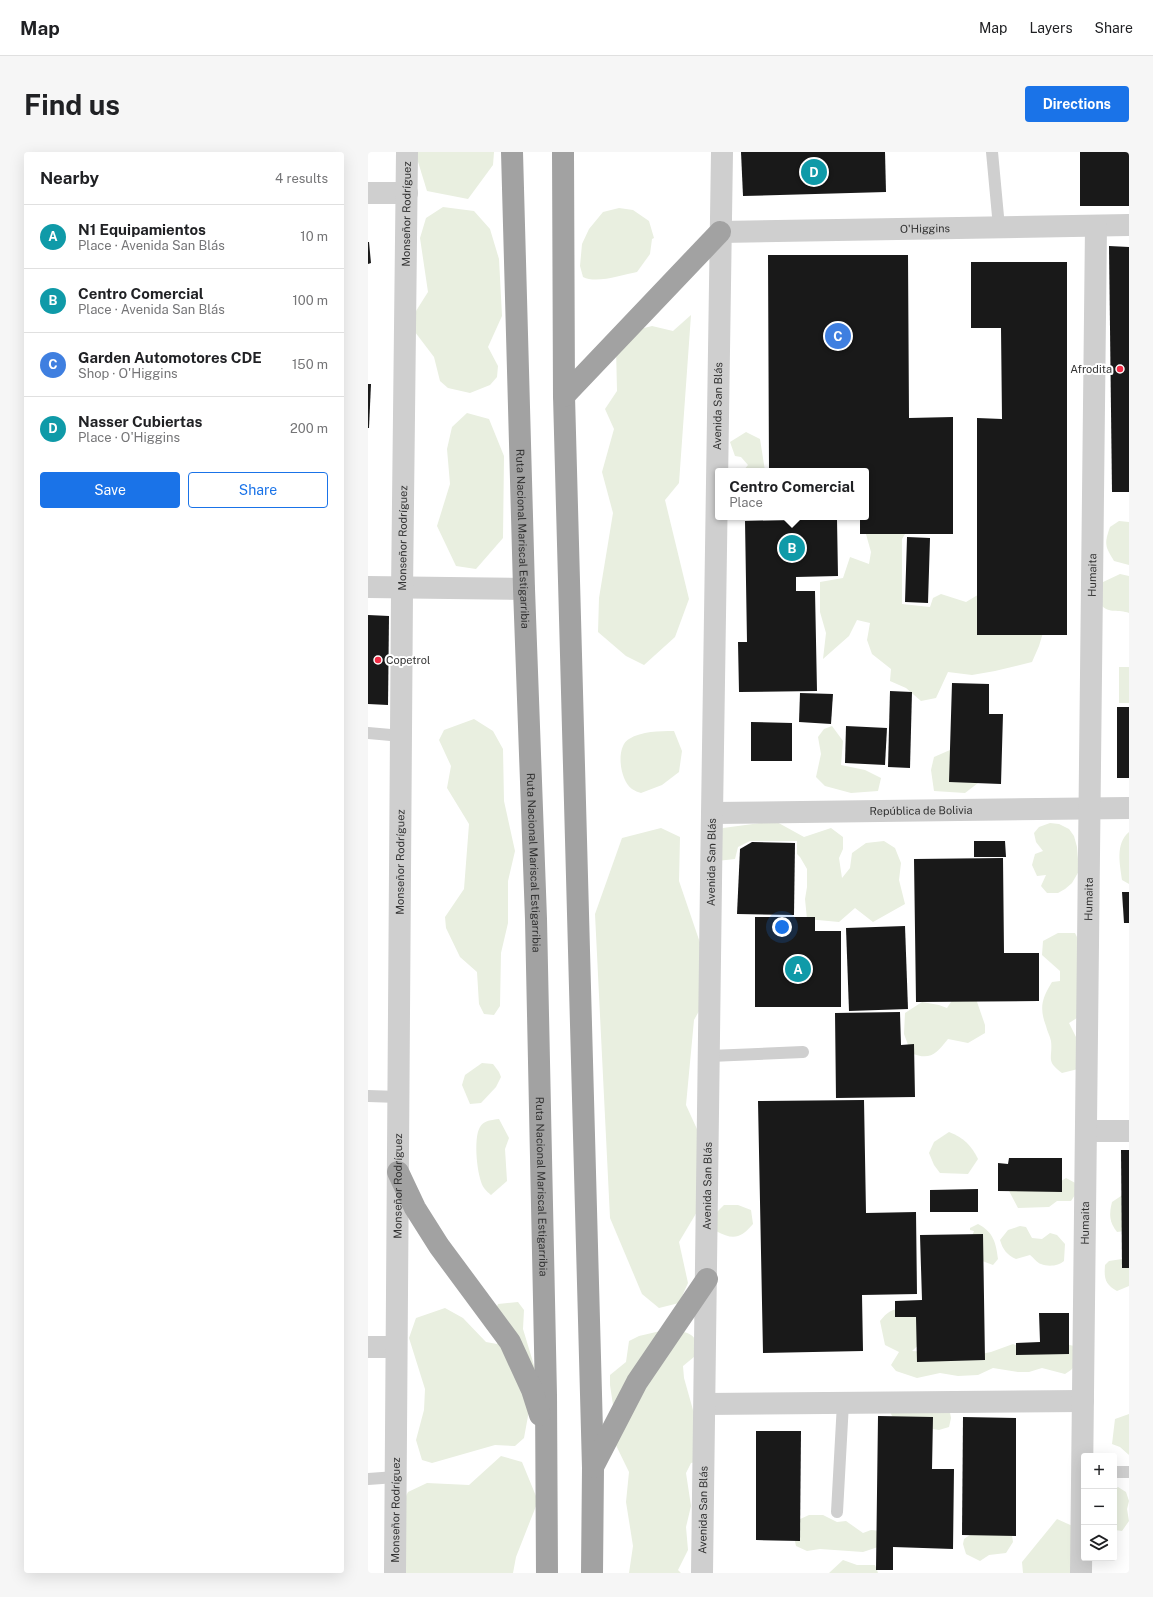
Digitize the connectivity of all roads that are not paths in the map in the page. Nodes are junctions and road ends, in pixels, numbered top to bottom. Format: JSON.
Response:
{"nodes":[{"id":1,"x":407,"y":152,"type":"edge"},
{"id":2,"x":512,"y":152,"type":"edge"},
{"id":3,"x":564,"y":152,"type":"edge"},
{"id":4,"x":722,"y":152,"type":"edge"},
{"id":5,"x":992,"y":152,"type":"edge"},
{"id":6,"x":368,"y":193,"type":"edge"},
{"id":7,"x":407,"y":193,"type":"junction"},
{"id":8,"x":1129,"y":225,"type":"edge"},
{"id":9,"x":1096,"y":226,"type":"junction"},
{"id":10,"x":998,"y":227,"type":"junction"},
{"id":11,"x":720,"y":232,"type":"junction"},
{"id":12,"x":564,"y":396,"type":"junction"},
{"id":13,"x":717,"y":468,"type":"edge"},
{"id":14,"x":716,"y":520,"type":"edge"},
{"id":15,"x":368,"y":588,"type":"edge"},
{"id":16,"x":402,"y":588,"type":"junction"},
{"id":17,"x":524,"y":589,"type":"junction"},
{"id":18,"x":368,"y":732,"type":"edge"},
{"id":19,"x":402,"y":736,"type":"junction"},
{"id":20,"x":1089,"y":808,"type":"junction"},
{"id":21,"x":1129,"y":808,"type":"edge"},
{"id":22,"x":712,"y":813,"type":"junction"},
{"id":23,"x":802,"y":1052,"type":"dead end"},
{"id":24,"x":710,"y":1056,"type":"junction"},
{"id":25,"x":368,"y":1096,"type":"edge"},
{"id":26,"x":399,"y":1097,"type":"junction"},
{"id":27,"x":1086,"y":1131,"type":"junction"},
{"id":28,"x":1129,"y":1131,"type":"edge"},
{"id":29,"x":398,"y":1172,"type":"junction"},
{"id":30,"x":707,"y":1279,"type":"junction"},
{"id":31,"x":368,"y":1347,"type":"edge"},
{"id":32,"x":396,"y":1347,"type":"junction"},
{"id":33,"x":1083,"y":1401,"type":"junction"},
{"id":34,"x":843,"y":1403,"type":"junction"},
{"id":35,"x":705,"y":1404,"type":"junction"},
{"id":36,"x":546,"y":1436,"type":"junction"},
{"id":37,"x":1083,"y":1453,"type":"edge"},
{"id":38,"x":592,"y":1468,"type":"junction"},
{"id":39,"x":1117,"y":1472,"type":"edge"},
{"id":40,"x":1129,"y":1472,"type":"edge"},
{"id":41,"x":396,"y":1477,"type":"junction"},
{"id":42,"x":368,"y":1479,"type":"edge"},
{"id":43,"x":1083,"y":1489,"type":"edge"},
{"id":44,"x":836,"y":1512,"type":"dead end"},
{"id":45,"x":395,"y":1573,"type":"edge"},
{"id":46,"x":547,"y":1573,"type":"edge"},
{"id":47,"x":592,"y":1573,"type":"edge"},
{"id":48,"x":702,"y":1573,"type":"edge"},
{"id":49,"x":1081,"y":1573,"type":"edge"}],
"edges":[{"from":1,"to":7,"type":"street","name":"Monseñor Rodríguez"},
{"from":2,"to":17,"type":"highway","name":"Ruta Nacional Mariscal Estigarribia"},
{"from":3,"to":12,"type":"highway"},
{"from":4,"to":11,"type":"street","name":"Avenida San Blás"},
{"from":5,"to":10,"type":"lane"},
{"from":6,"to":7,"type":"street"},
{"from":7,"to":16,"type":"street","name":"Monseñor Rodríguez"},
{"from":8,"to":9,"type":"street","name":"O'Higgins"},
{"from":9,"to":10,"type":"street","name":"O'Higgins"},
{"from":9,"to":20,"type":"street","name":"Humaita"},
{"from":10,"to":11,"type":"street","name":"O'Higgins"},
{"from":11,"to":12,"type":"highway"},
{"from":11,"to":13,"type":"street","name":"Avenida San Blás"},
{"from":12,"to":38,"type":"highway"},
{"from":14,"to":22,"type":"street","name":"Avenida San Blás"},
{"from":15,"to":16,"type":"street"},
{"from":16,"to":17,"type":"street"},
{"from":16,"to":19,"type":"street","name":"Monseñor Rodríguez"},
{"from":17,"to":36,"type":"highway","name":"Ruta Nacional Mariscal Estigarribia"},
{"from":18,"to":19,"type":"lane"},
{"from":19,"to":26,"type":"street","name":"Monseñor Rodríguez"},
{"from":20,"to":21,"type":"street","name":"República de Bolivia"},
{"from":20,"to":22,"type":"street","name":"República de Bolivia"},
{"from":20,"to":27,"type":"street","name":"Humaita"},
{"from":22,"to":24,"type":"street","name":"Avenida San Blás"},
{"from":23,"to":24,"type":"lane"},
{"from":24,"to":30,"type":"street","name":"Avenida San Blás"},
{"from":25,"to":26,"type":"lane"},
{"from":26,"to":29,"type":"street","name":"Monseñor Rodríguez"},
{"from":27,"to":28,"type":"street"},
{"from":27,"to":33,"type":"street","name":"Humaita"},
{"from":29,"to":32,"type":"street","name":"Monseñor Rodríguez"},
{"from":29,"to":36,"type":"highway"},
{"from":30,"to":35,"type":"street","name":"Avenida San Blás"},
{"from":30,"to":38,"type":"highway"},
{"from":31,"to":32,"type":"street"},
{"from":32,"to":41,"type":"street","name":"Monseñor Rodríguez"},
{"from":33,"to":34,"type":"street"},
{"from":33,"to":37,"type":"street","name":"Humaita"},
{"from":34,"to":35,"type":"street"},
{"from":34,"to":44,"type":"lane"},
{"from":35,"to":48,"type":"street","name":"Avenida San Blás"},
{"from":36,"to":46,"type":"highway","name":"Ruta Nacional Mariscal Estigarribia"},
{"from":38,"to":47,"type":"highway"},
{"from":39,"to":40,"type":"lane"},
{"from":41,"to":42,"type":"lane"},
{"from":41,"to":45,"type":"street","name":"Monseñor Rodríguez"},
{"from":43,"to":49,"type":"street","name":"Humaita"}]}
